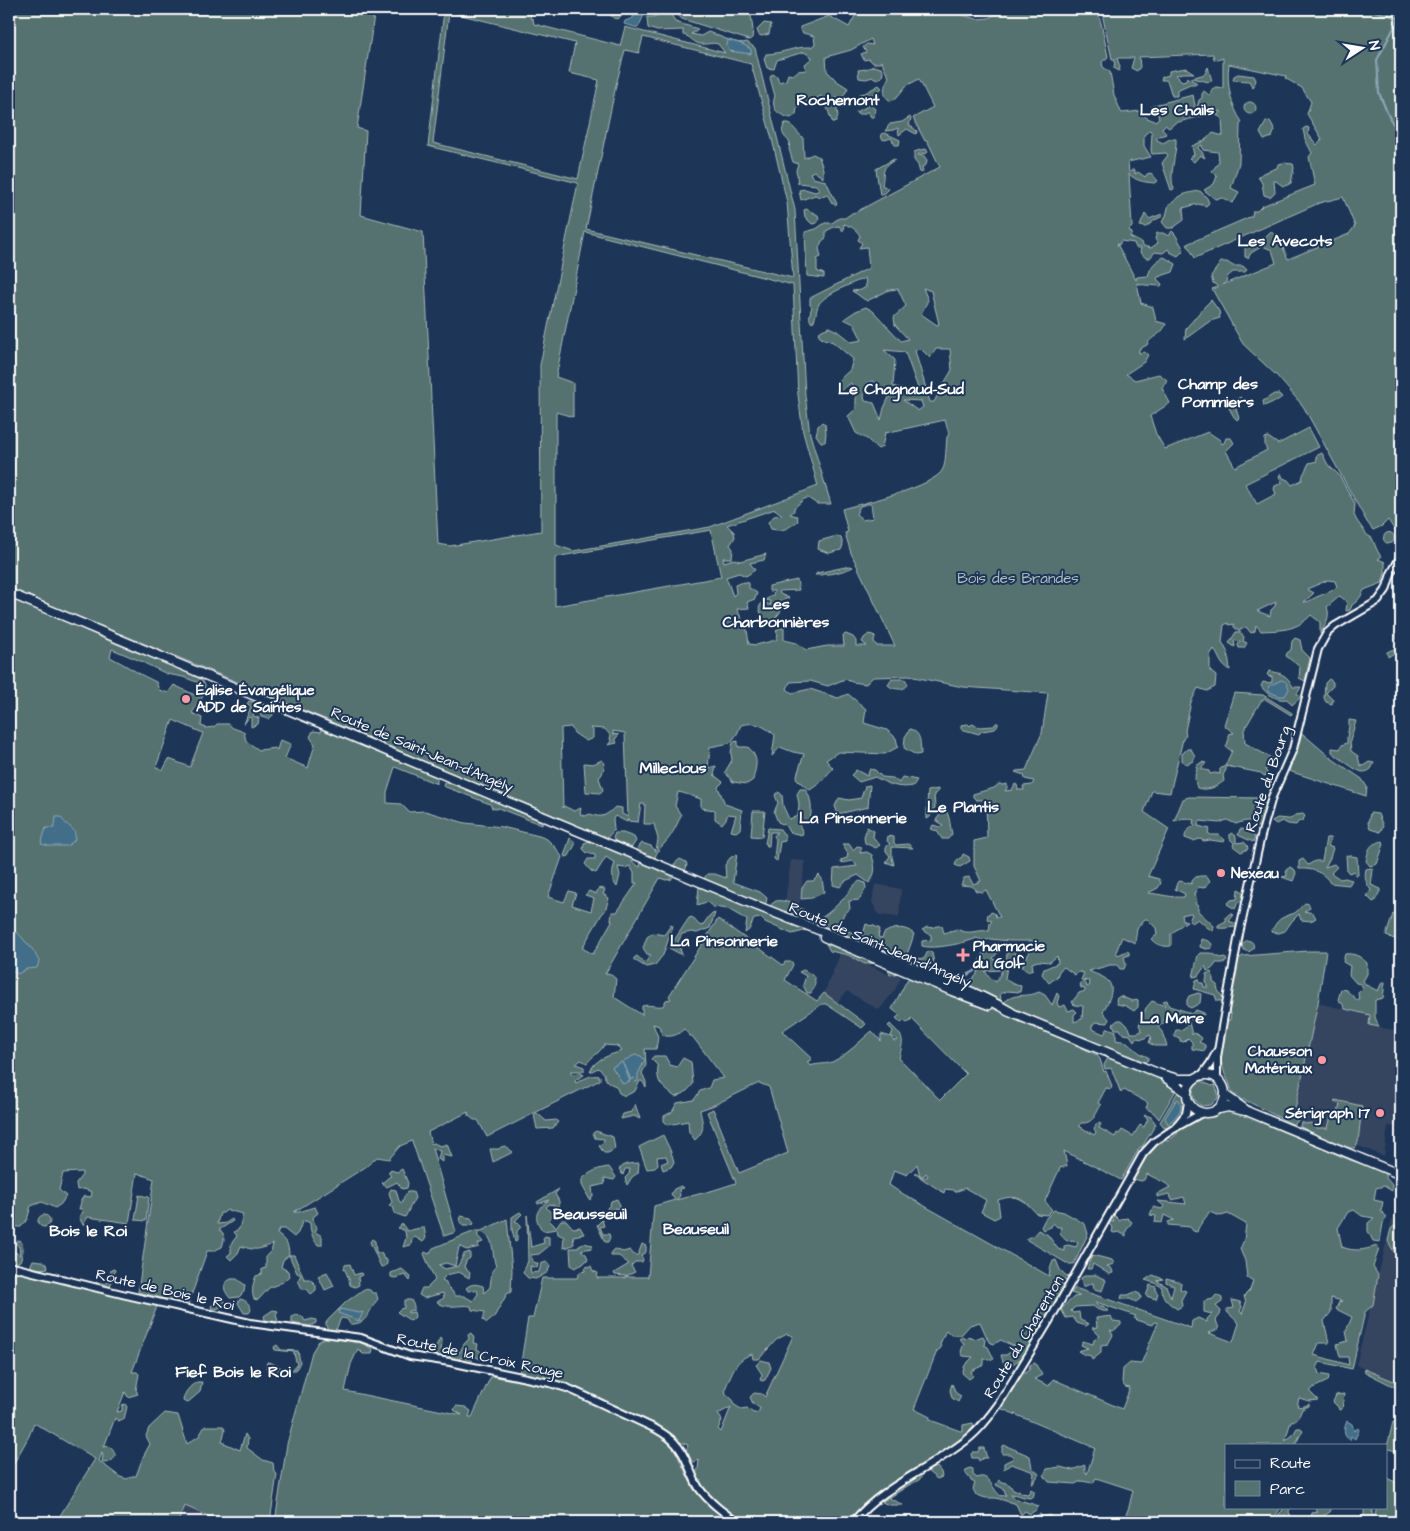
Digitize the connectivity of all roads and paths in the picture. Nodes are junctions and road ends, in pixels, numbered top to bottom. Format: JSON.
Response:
{"nodes":[{"id":1,"x":1401,"y":556,"type":"edge"},
{"id":2,"x":9,"y":593,"type":"edge"},
{"id":3,"x":1219,"y":1045,"type":"junction"},
{"id":4,"x":1160,"y":1074,"type":"junction"},
{"id":5,"x":1202,"y":1075,"type":"junction"},
{"id":6,"x":1194,"y":1078,"type":"junction"},
{"id":7,"x":1217,"y":1078,"type":"junction"},
{"id":8,"x":1186,"y":1092,"type":"junction"},
{"id":9,"x":1225,"y":1095,"type":"junction"},
{"id":10,"x":1188,"y":1102,"type":"junction"},
{"id":11,"x":1219,"y":1108,"type":"junction"},
{"id":12,"x":1249,"y":1112,"type":"junction"},
{"id":13,"x":1202,"y":1113,"type":"junction"},
{"id":14,"x":1174,"y":1128,"type":"junction"},
{"id":15,"x":1401,"y":1175,"type":"edge"},
{"id":16,"x":9,"y":1266,"type":"edge"},
{"id":17,"x":316,"y":1332,"type":"joint"},
{"id":18,"x":737,"y":1522,"type":"edge"},
{"id":19,"x":853,"y":1522,"type":"edge"}],
"edges":[{"from":1,"to":3,"type":"street","name":"Route du Bourg"},
{"from":2,"to":4,"type":"main road","name":"Route de Saint-Jean-d'Angély"},
{"from":3,"to":5,"type":"street","name":"Route du Bourg"},
{"from":3,"to":7,"type":"street","name":"Route du Bourg"},
{"from":4,"to":6,"type":"main road","name":"Route de Saint-Jean-d'Angély"},
{"from":4,"to":8,"type":"main road","name":"Route de Saint-Jean-d'Angély"},
{"from":5,"to":6,"type":"main road"},
{"from":5,"to":7,"type":"main road"},
{"from":6,"to":8,"type":"main road"},
{"from":7,"to":9,"type":"main road"},
{"from":8,"to":10,"type":"main road"},
{"from":9,"to":11,"type":"main road"},
{"from":9,"to":12,"type":"main road"},
{"from":10,"to":13,"type":"main road"},
{"from":10,"to":14,"type":"street","name":"Route du Charenton"},
{"from":11,"to":12,"type":"main road"},
{"from":11,"to":13,"type":"main road"},
{"from":12,"to":15,"type":"main road"},
{"from":13,"to":14,"type":"street","name":"Route du Charenton"},
{"from":14,"to":19,"type":"street","name":"Route du Charenton"},
{"from":16,"to":17,"type":"street","name":"Route de Bois le Roi"},
{"from":17,"to":18,"type":"street","name":"Route de la Croix Rouge"}]}
